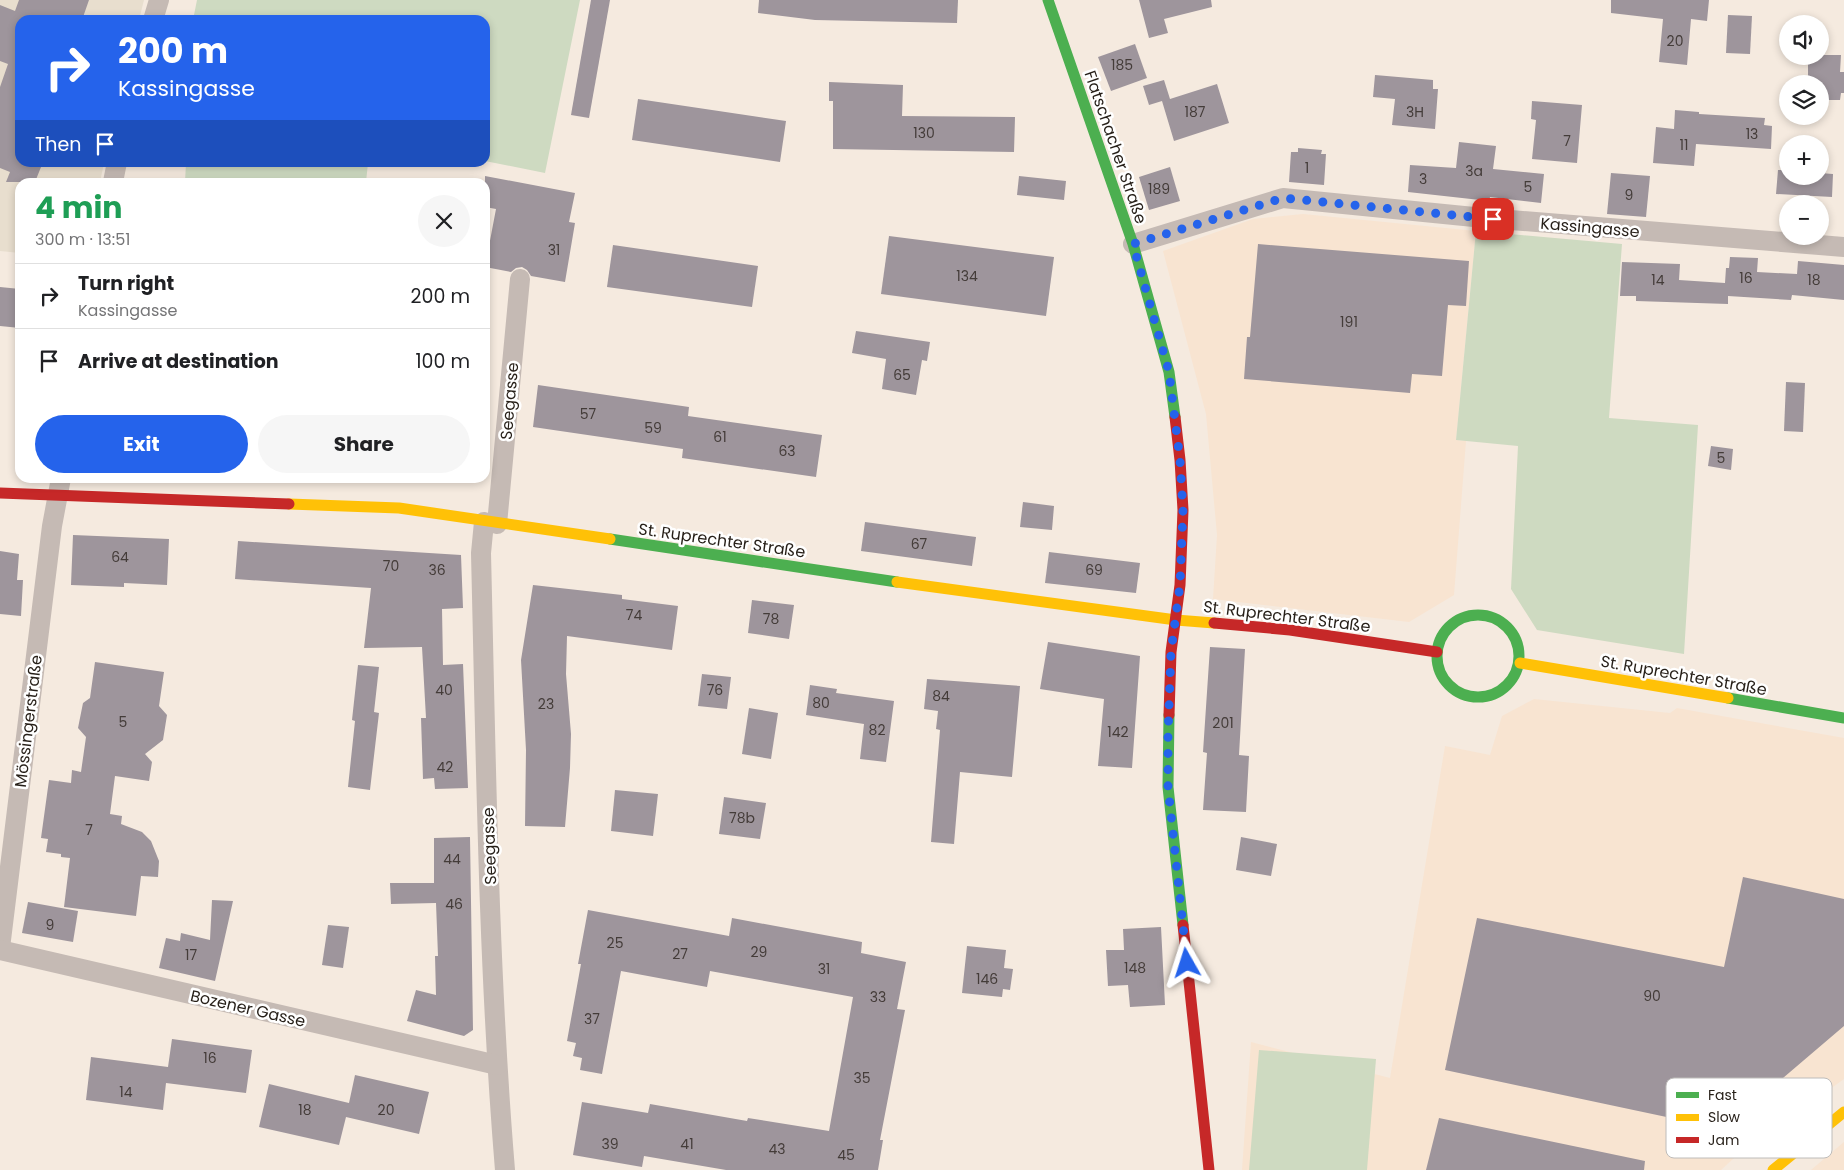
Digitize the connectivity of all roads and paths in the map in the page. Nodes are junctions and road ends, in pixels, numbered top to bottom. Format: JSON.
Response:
{"nodes":[{"id":1,"x":159,"y":0,"type":"edge"},
{"id":2,"x":1048,"y":0,"type":"edge"},
{"id":3,"x":154,"y":15,"type":"edge"},
{"id":4,"x":1133,"y":244,"type":"junction"},
{"id":5,"x":1844,"y":247,"type":"edge"},
{"id":6,"x":520,"y":279,"type":"dead end"},
{"id":7,"x":59,"y":486,"type":"edge"},
{"id":8,"x":0,"y":493,"type":"edge"},
{"id":9,"x":490,"y":523,"type":"junction"},
{"id":10,"x":1176,"y":620,"type":"junction"},
{"id":11,"x":1437,"y":652,"type":"junction"},
{"id":12,"x":1520,"y":663,"type":"junction"},
{"id":13,"x":1844,"y":718,"type":"edge"},
{"id":14,"x":0,"y":949,"type":"edge"},
{"id":15,"x":497,"y":1065,"type":"junction"},
{"id":16,"x":1844,"y":1112,"type":"edge"},
{"id":17,"x":1832,"y":1122,"type":"edge"},
{"id":18,"x":1788,"y":1158,"type":"edge"},
{"id":19,"x":505,"y":1170,"type":"edge"},
{"id":20,"x":1209,"y":1170,"type":"edge"},
{"id":21,"x":1773,"y":1170,"type":"edge"}],
"edges":[{"from":1,"to":3,"type":"street"},
{"from":2,"to":4,"type":"street","name":"Flatschacher Straße"},
{"from":4,"to":5,"type":"street","name":"Kassingasse"},
{"from":4,"to":10,"type":"street","name":"Flatschacher Straße"},
{"from":6,"to":9,"type":"street","name":"Seegasse"},
{"from":7,"to":8,"type":"street","name":"St. Ruprechter Straße"},
{"from":7,"to":9,"type":"street","name":"St. Ruprechter Straße"},
{"from":7,"to":14,"type":"street","name":"Mössingerstraße"},
{"from":9,"to":10,"type":"street","name":"St. Ruprechter Straße"},
{"from":9,"to":15,"type":"street","name":"Seegasse"},
{"from":10,"to":11,"type":"street","name":"St. Ruprechter Straße"},
{"from":10,"to":20,"type":"street","name":"Flatschacher Straße"},
{"from":11,"to":12,"type":"street"},
{"from":11,"to":12,"type":"street"},
{"from":12,"to":13,"type":"street","name":"St. Ruprechter Straße"},
{"from":14,"to":15,"type":"street","name":"Bozener Gasse"},
{"from":15,"to":19,"type":"street","name":"Seegasse"},
{"from":16,"to":17,"type":"street"},
{"from":18,"to":21,"type":"street"}]}
